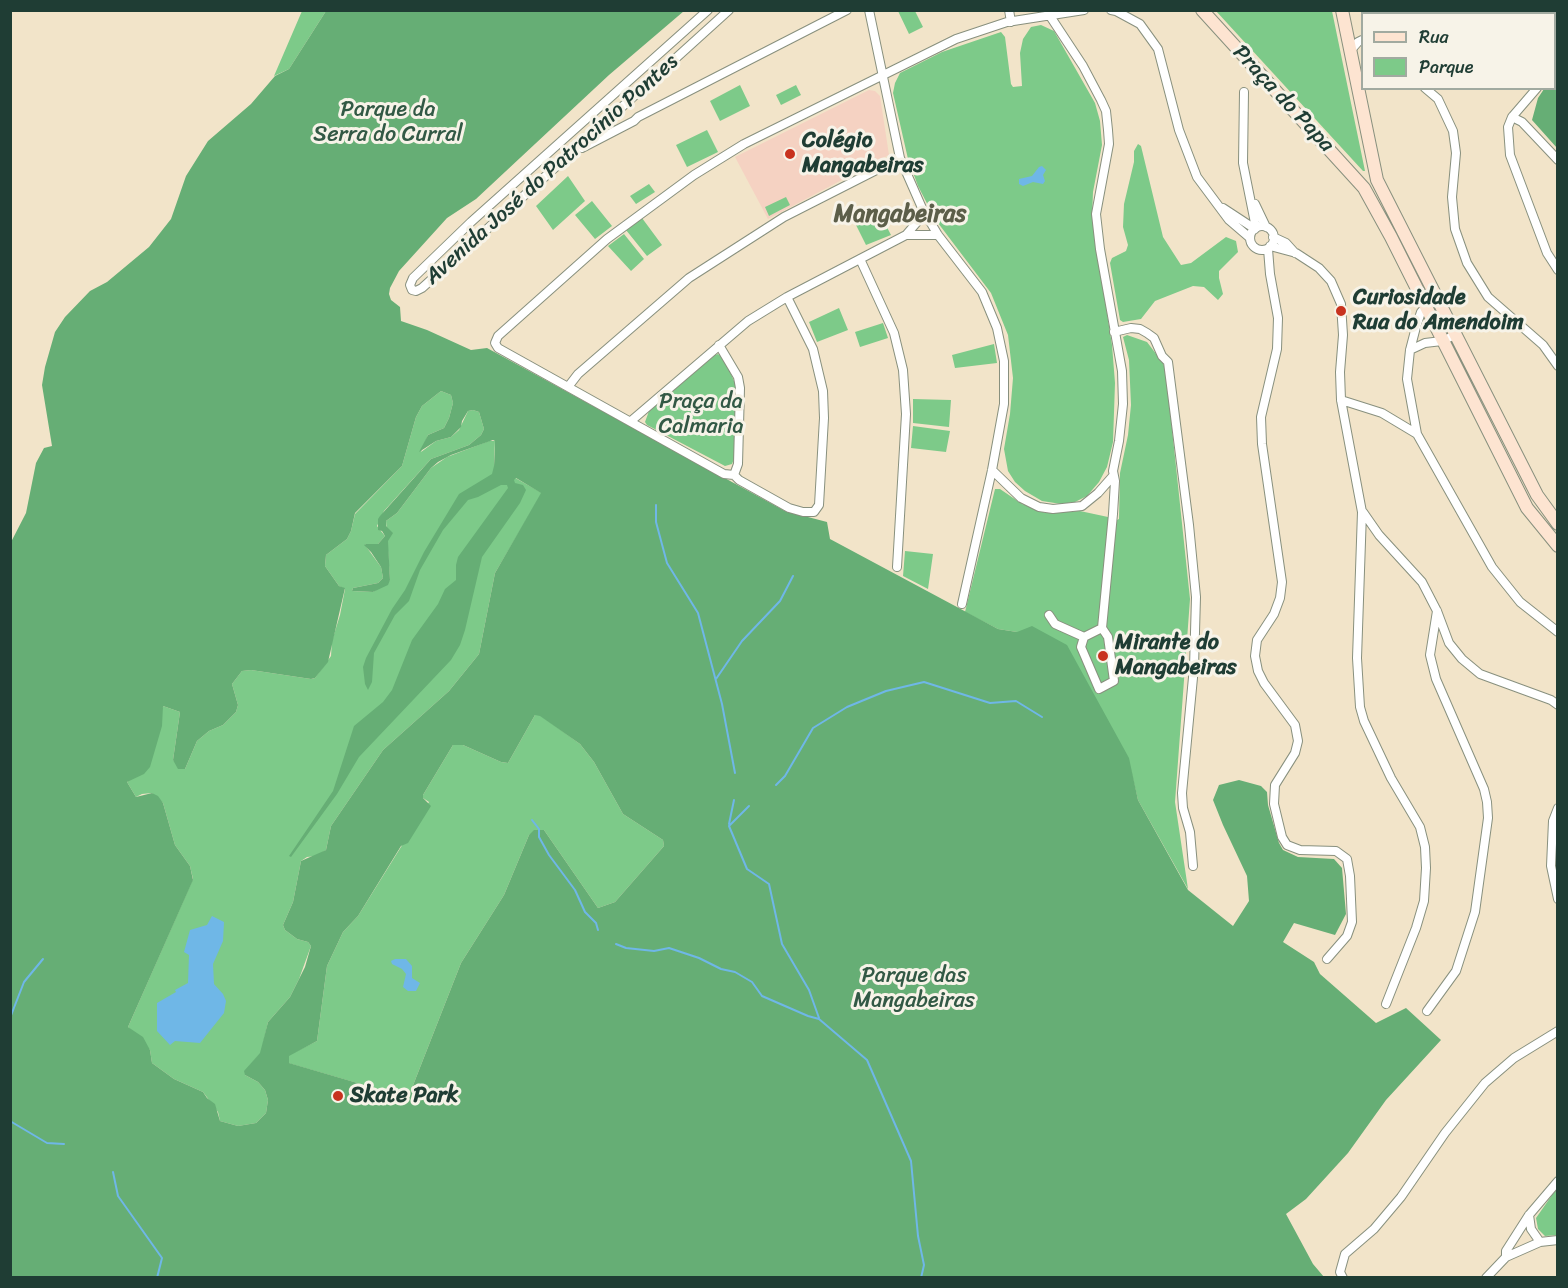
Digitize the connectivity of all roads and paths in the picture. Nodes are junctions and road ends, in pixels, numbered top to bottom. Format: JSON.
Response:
{"nodes":[{"id":1,"x":708,"y":10,"type":"edge"},
{"id":2,"x":729,"y":10,"type":"edge"},
{"id":3,"x":848,"y":10,"type":"edge"},
{"id":4,"x":869,"y":10,"type":"edge"},
{"id":5,"x":1009,"y":10,"type":"edge"},
{"id":6,"x":1084,"y":10,"type":"edge"},
{"id":7,"x":1111,"y":10,"type":"edge"},
{"id":8,"x":1202,"y":10,"type":"edge"},
{"id":9,"x":1342,"y":10,"type":"edge"},
{"id":10,"x":1050,"y":16,"type":"junction"},
{"id":11,"x":1011,"y":22,"type":"junction"},
{"id":12,"x":1361,"y":41,"type":"edge"},
{"id":13,"x":1350,"y":51,"type":"junction"},
{"id":14,"x":883,"y":75,"type":"junction"},
{"id":15,"x":1427,"y":90,"type":"edge"},
{"id":16,"x":1535,"y":90,"type":"edge"},
{"id":17,"x":1244,"y":92,"type":"dead end"},
{"id":18,"x":624,"y":107,"type":"junction"},
{"id":19,"x":638,"y":117,"type":"junction"},
{"id":20,"x":1512,"y":117,"type":"junction"},
{"id":21,"x":571,"y":154,"type":"junction"},
{"id":22,"x":900,"y":158,"type":"junction"},
{"id":23,"x":1557,"y":160,"type":"edge"},
{"id":24,"x":1377,"y":180,"type":"junction"},
{"id":25,"x":1364,"y":188,"type":"junction"},
{"id":26,"x":1249,"y":193,"type":"junction"},
{"id":27,"x":1217,"y":204,"type":"junction"},
{"id":28,"x":922,"y":208,"type":"junction"},
{"id":29,"x":1266,"y":227,"type":"junction"},
{"id":30,"x":1256,"y":228,"type":"junction"},
{"id":31,"x":906,"y":235,"type":"junction"},
{"id":32,"x":938,"y":235,"type":"junction"},
{"id":33,"x":1274,"y":237,"type":"junction"},
{"id":34,"x":1250,"y":238,"type":"junction"},
{"id":35,"x":1269,"y":248,"type":"junction"},
{"id":36,"x":1257,"y":249,"type":"junction"},
{"id":37,"x":1296,"y":253,"type":"junction"},
{"id":38,"x":860,"y":259,"type":"junction"},
{"id":39,"x":1557,"y":270,"type":"edge"},
{"id":40,"x":1270,"y":274,"type":"junction"},
{"id":41,"x":787,"y":297,"type":"junction"},
{"id":42,"x":1439,"y":300,"type":"junction"},
{"id":43,"x":1425,"y":307,"type":"junction"},
{"id":44,"x":1416,"y":327,"type":"junction"},
{"id":45,"x":1114,"y":332,"type":"junction"},
{"id":46,"x":1457,"y":334,"type":"junction"},
{"id":47,"x":1443,"y":341,"type":"junction"},
{"id":48,"x":1425,"y":343,"type":"junction"},
{"id":49,"x":719,"y":345,"type":"junction"},
{"id":50,"x":1410,"y":350,"type":"junction"},
{"id":51,"x":1557,"y":366,"type":"edge"},
{"id":52,"x":568,"y":387,"type":"junction"},
{"id":53,"x":1341,"y":400,"type":"junction"},
{"id":54,"x":631,"y":421,"type":"junction"},
{"id":55,"x":1417,"y":434,"type":"junction"},
{"id":56,"x":992,"y":470,"type":"junction"},
{"id":57,"x":734,"y":475,"type":"junction"},
{"id":58,"x":1113,"y":476,"type":"junction"},
{"id":59,"x":1362,"y":512,"type":"junction"},
{"id":60,"x":1557,"y":524,"type":"edge"},
{"id":61,"x":1557,"y":546,"type":"edge"},
{"id":62,"x":897,"y":567,"type":"dead end"},
{"id":63,"x":962,"y":604,"type":"dead end"},
{"id":64,"x":1437,"y":611,"type":"junction"},
{"id":65,"x":1049,"y":615,"type":"dead end"},
{"id":66,"x":1102,"y":628,"type":"junction"},
{"id":67,"x":1557,"y":632,"type":"edge"},
{"id":68,"x":1084,"y":637,"type":"junction"},
{"id":69,"x":1557,"y":705,"type":"edge"},
{"id":70,"x":1557,"y":808,"type":"edge"},
{"id":71,"x":1193,"y":866,"type":"dead end"},
{"id":72,"x":1557,"y":899,"type":"edge"},
{"id":73,"x":1327,"y":959,"type":"dead end"},
{"id":74,"x":1386,"y":1004,"type":"dead end"},
{"id":75,"x":1427,"y":1011,"type":"dead end"},
{"id":76,"x":1557,"y":1031,"type":"edge"},
{"id":77,"x":1557,"y":1181,"type":"edge"},
{"id":78,"x":1529,"y":1215,"type":"junction"},
{"id":79,"x":1557,"y":1240,"type":"edge"},
{"id":80,"x":1540,"y":1242,"type":"junction"},
{"id":81,"x":1506,"y":1257,"type":"junction"},
{"id":82,"x":1343,"y":1278,"type":"edge"},
{"id":83,"x":1486,"y":1278,"type":"edge"}],
"edges":[{"from":1,"to":21,"type":"street","name":"Avenida José do Patrocínio Pontes"},
{"from":2,"to":18,"type":"street","name":"Avenida José do Patrocínio Pontes"},
{"from":3,"to":19,"type":"street"},
{"from":4,"to":14,"type":"street"},
{"from":5,"to":11,"type":"street"},
{"from":6,"to":10,"type":"street"},
{"from":7,"to":27,"type":"street"},
{"from":8,"to":25,"type":"street","name":"Praça do Papa"},
{"from":9,"to":13,"type":"street","name":"Praça do Papa"},
{"from":10,"to":11,"type":"street"},
{"from":10,"to":45,"type":"street"},
{"from":11,"to":14,"type":"street"},
{"from":12,"to":13,"type":"street"},
{"from":13,"to":24,"type":"street","name":"Praça do Papa"},
{"from":14,"to":22,"type":"street"},
{"from":14,"to":52,"type":"street"},
{"from":15,"to":51,"type":"street"},
{"from":16,"to":20,"type":"street"},
{"from":17,"to":26,"type":"street"},
{"from":18,"to":19,"type":"street"},
{"from":18,"to":21,"type":"street","name":"Avenida José do Patrocínio Pontes"},
{"from":19,"to":21,"type":"street"},
{"from":20,"to":23,"type":"street"},
{"from":20,"to":39,"type":"street"},
{"from":22,"to":28,"type":"street"},
{"from":22,"to":52,"type":"street"},
{"from":24,"to":25,"type":"street"},
{"from":24,"to":42,"type":"street","name":"Praça do Papa"},
{"from":25,"to":43,"type":"street","name":"Praça do Papa"},
{"from":26,"to":29,"type":"street"},
{"from":26,"to":30,"type":"street"},
{"from":27,"to":30,"type":"street"},
{"from":27,"to":34,"type":"street"},
{"from":28,"to":31,"type":"street"},
{"from":28,"to":32,"type":"street"},
{"from":29,"to":30,"type":"street"},
{"from":29,"to":33,"type":"street"},
{"from":30,"to":34,"type":"street"},
{"from":31,"to":32,"type":"street"},
{"from":31,"to":38,"type":"street"},
{"from":32,"to":56,"type":"street"},
{"from":33,"to":35,"type":"street"},
{"from":33,"to":37,"type":"street"},
{"from":34,"to":36,"type":"street"},
{"from":35,"to":36,"type":"street"},
{"from":35,"to":37,"type":"street"},
{"from":35,"to":40,"type":"street"},
{"from":36,"to":40,"type":"street"},
{"from":37,"to":53,"type":"street"},
{"from":38,"to":41,"type":"street"},
{"from":38,"to":62,"type":"street"},
{"from":40,"to":73,"type":"street"},
{"from":41,"to":49,"type":"street"},
{"from":41,"to":57,"type":"street"},
{"from":42,"to":43,"type":"street"},
{"from":42,"to":46,"type":"street","name":"Praça do Papa"},
{"from":43,"to":44,"type":"street"},
{"from":43,"to":47,"type":"street","name":"Praça do Papa"},
{"from":44,"to":48,"type":"street"},
{"from":44,"to":50,"type":"street"},
{"from":45,"to":58,"type":"street"},
{"from":45,"to":71,"type":"street"},
{"from":46,"to":47,"type":"street"},
{"from":46,"to":60,"type":"street","name":"Praça do Papa"},
{"from":47,"to":48,"type":"street"},
{"from":47,"to":61,"type":"street","name":"Praça do Papa"},
{"from":48,"to":50,"type":"street"},
{"from":49,"to":54,"type":"street"},
{"from":49,"to":57,"type":"street"},
{"from":50,"to":55,"type":"street"},
{"from":52,"to":54,"type":"street"},
{"from":53,"to":55,"type":"street"},
{"from":53,"to":59,"type":"street"},
{"from":54,"to":57,"type":"street"},
{"from":55,"to":67,"type":"street"},
{"from":56,"to":58,"type":"street"},
{"from":56,"to":63,"type":"street"},
{"from":58,"to":66,"type":"street"},
{"from":59,"to":64,"type":"street"},
{"from":59,"to":74,"type":"street"},
{"from":64,"to":69,"type":"street"},
{"from":64,"to":75,"type":"street"},
{"from":65,"to":68,"type":"street"},
{"from":66,"to":68,"type":"street"},
{"from":66,"to":68,"type":"street"},
{"from":70,"to":72,"type":"street"},
{"from":76,"to":82,"type":"street"},
{"from":77,"to":78,"type":"street"},
{"from":78,"to":80,"type":"street"},
{"from":78,"to":81,"type":"street"},
{"from":79,"to":80,"type":"street"},
{"from":80,"to":81,"type":"street"},
{"from":81,"to":83,"type":"street"}]}
